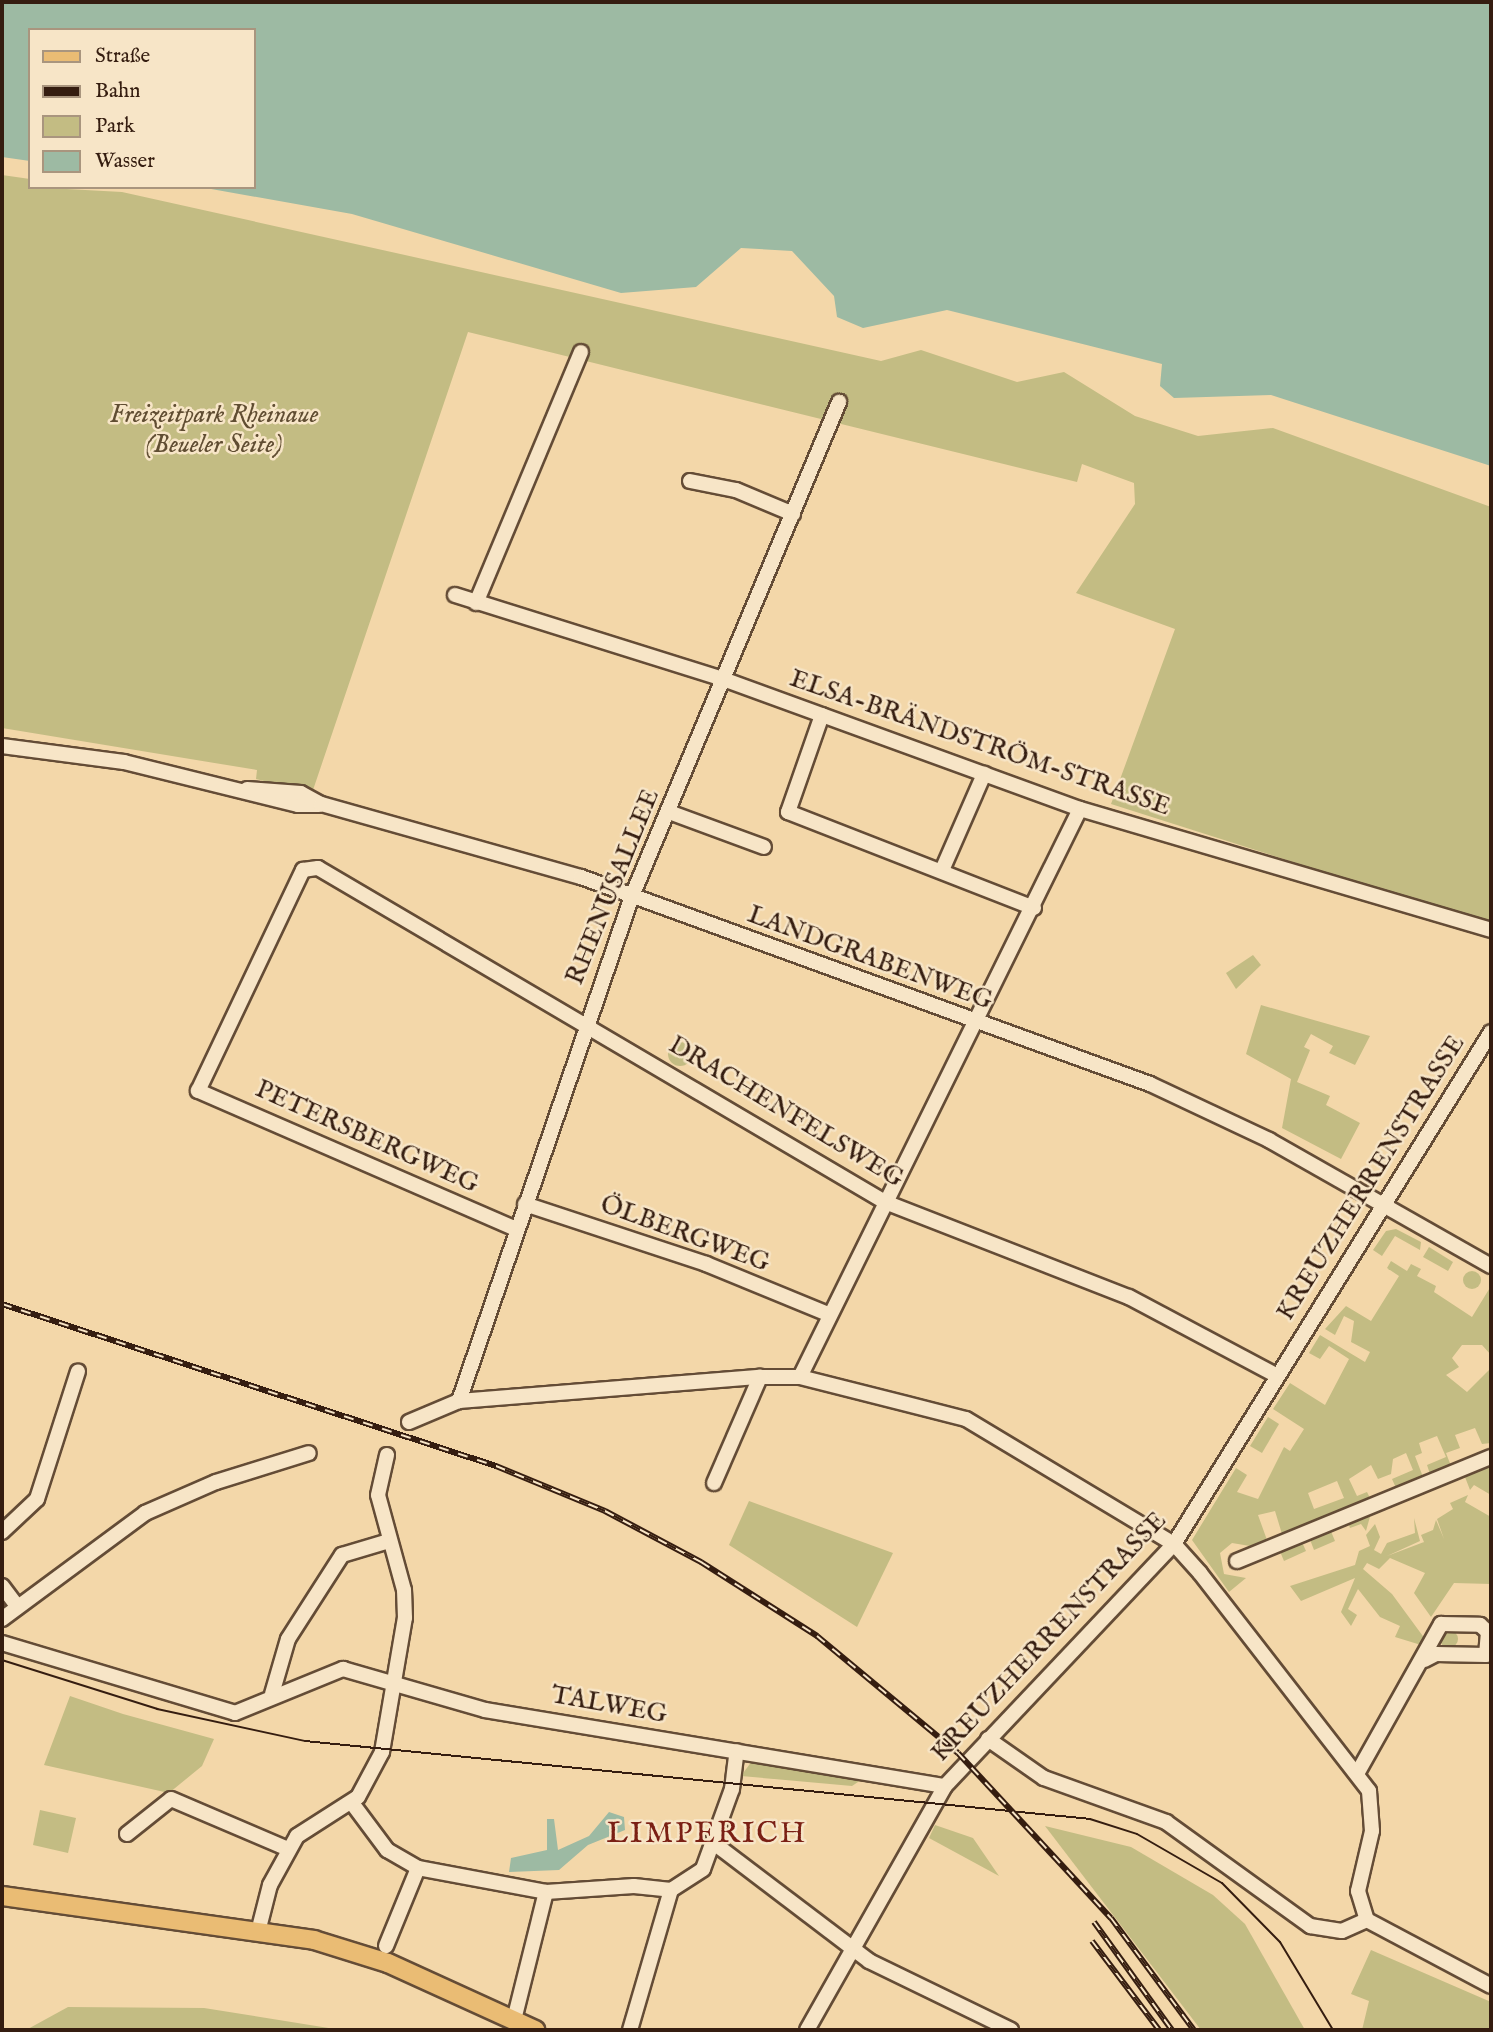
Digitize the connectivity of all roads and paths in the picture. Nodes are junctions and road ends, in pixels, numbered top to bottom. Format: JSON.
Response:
{"nodes":[{"id":1,"x":581,"y":352,"type":"dead end"},
{"id":2,"x":839,"y":402,"type":"dead end"},
{"id":3,"x":690,"y":481,"type":"dead end"},
{"id":4,"x":793,"y":514,"type":"junction"},
{"id":5,"x":455,"y":595,"type":"dead end"},
{"id":6,"x":476,"y":603,"type":"junction"},
{"id":7,"x":723,"y":679,"type":"junction"},
{"id":8,"x":822,"y":715,"type":"junction"},
{"id":9,"x":2,"y":746,"type":"edge"},
{"id":10,"x":984,"y":774,"type":"junction"},
{"id":11,"x":1080,"y":810,"type":"junction"},
{"id":12,"x":669,"y":812,"type":"junction"},
{"id":13,"x":764,"y":847,"type":"dead end"},
{"id":14,"x":943,"y":868,"type":"junction"},
{"id":15,"x":632,"y":896,"type":"junction"},
{"id":16,"x":1034,"y":908,"type":"junction"},
{"id":17,"x":1491,"y":930,"type":"edge"},
{"id":18,"x":972,"y":1023,"type":"junction"},
{"id":19,"x":585,"y":1024,"type":"junction"},
{"id":20,"x":1491,"y":1032,"type":"edge"},
{"id":21,"x":198,"y":1091,"type":"joint"},
{"id":22,"x":885,"y":1202,"type":"junction"},
{"id":23,"x":1383,"y":1203,"type":"junction"},
{"id":24,"x":525,"y":1204,"type":"junction"},
{"id":25,"x":516,"y":1229,"type":"junction"},
{"id":26,"x":1491,"y":1266,"type":"edge"},
{"id":27,"x":828,"y":1314,"type":"junction"},
{"id":28,"x":78,"y":1371,"type":"dead end"},
{"id":29,"x":1276,"y":1375,"type":"junction"},
{"id":30,"x":760,"y":1377,"type":"junction"},
{"id":31,"x":800,"y":1377,"type":"junction"},
{"id":32,"x":459,"y":1401,"type":"junction"},
{"id":33,"x":409,"y":1422,"type":"dead end"},
{"id":34,"x":309,"y":1454,"type":"dead end"},
{"id":35,"x":387,"y":1455,"type":"dead end"},
{"id":36,"x":1491,"y":1457,"type":"edge"},
{"id":37,"x":715,"y":1483,"type":"dead end"},
{"id":38,"x":2,"y":1532,"type":"edge"},
{"id":39,"x":389,"y":1541,"type":"junction"},
{"id":40,"x":1174,"y":1544,"type":"junction"},
{"id":41,"x":1237,"y":1561,"type":"dead end"},
{"id":42,"x":2,"y":1586,"type":"edge"},
{"id":43,"x":18,"y":1607,"type":"junction"},
{"id":44,"x":2,"y":1619,"type":"edge"},
{"id":45,"x":2,"y":1643,"type":"edge"},
{"id":46,"x":1423,"y":1660,"type":"junction"},
{"id":47,"x":397,"y":1684,"type":"junction"},
{"id":48,"x":272,"y":1694,"type":"junction"},
{"id":49,"x":988,"y":1739,"type":"junction"},
{"id":50,"x":737,"y":1751,"type":"junction"},
{"id":51,"x":1359,"y":1772,"type":"junction"},
{"id":52,"x":945,"y":1786,"type":"junction"},
{"id":53,"x":352,"y":1803,"type":"junction"},
{"id":54,"x":127,"y":1834,"type":"dead end"},
{"id":55,"x":715,"y":1844,"type":"junction"},
{"id":56,"x":288,"y":1849,"type":"junction"},
{"id":57,"x":418,"y":1868,"type":"junction"},
{"id":58,"x":671,"y":1890,"type":"junction"},
{"id":59,"x":545,"y":1892,"type":"junction"},
{"id":60,"x":2,"y":1896,"type":"edge"},
{"id":61,"x":1367,"y":1920,"type":"junction"},
{"id":62,"x":259,"y":1928,"type":"junction"},
{"id":63,"x":387,"y":1946,"type":"dead end"},
{"id":64,"x":854,"y":1951,"type":"junction"},
{"id":65,"x":1491,"y":1986,"type":"edge"},
{"id":66,"x":514,"y":2020,"type":"junction"},
{"id":67,"x":535,"y":2030,"type":"edge"},
{"id":68,"x":630,"y":2030,"type":"edge"},
{"id":69,"x":807,"y":2030,"type":"edge"},
{"id":70,"x":1011,"y":2030,"type":"edge"}],
"edges":[{"from":1,"to":6,"type":"street"},
{"from":2,"to":4,"type":"street","name":"RHENUSALLEE"},
{"from":3,"to":4,"type":"street"},
{"from":4,"to":7,"type":"street","name":"RHENUSALLEE"},
{"from":5,"to":6,"type":"street","name":"ELSA-BRÄNDSTRÖM-STRASSE"},
{"from":6,"to":7,"type":"street","name":"ELSA-BRÄNDSTRÖM-STRASSE"},
{"from":7,"to":8,"type":"street","name":"ELSA-BRÄNDSTRÖM-STRASSE"},
{"from":7,"to":12,"type":"street","name":"RHENUSALLEE"},
{"from":8,"to":10,"type":"street","name":"ELSA-BRÄNDSTRÖM-STRASSE"},
{"from":8,"to":14,"type":"street"},
{"from":9,"to":15,"type":"street","name":"LANDGRABENWEG"},
{"from":10,"to":11,"type":"street","name":"ELSA-BRÄNDSTRÖM-STRASSE"},
{"from":10,"to":14,"type":"street"},
{"from":11,"to":16,"type":"street"},
{"from":11,"to":17,"type":"street","name":"ELSA-BRÄNDSTRÖM-STRASSE"},
{"from":12,"to":13,"type":"street"},
{"from":12,"to":15,"type":"street","name":"RHENUSALLEE"},
{"from":14,"to":16,"type":"street"},
{"from":15,"to":18,"type":"street","name":"LANDGRABENWEG"},
{"from":15,"to":19,"type":"street","name":"RHENUSALLEE"},
{"from":16,"to":18,"type":"street"},
{"from":18,"to":22,"type":"street"},
{"from":18,"to":23,"type":"street","name":"LANDGRABENWEG"},
{"from":19,"to":21,"type":"street","name":"DRACHENFELSWEG"},
{"from":19,"to":22,"type":"street","name":"DRACHENFELSWEG"},
{"from":19,"to":24,"type":"street","name":"RHENUSALLEE"},
{"from":20,"to":23,"type":"street","name":"KREUZHERRENSTRASSE"},
{"from":21,"to":25,"type":"street","name":"PETERSBERGWEG"},
{"from":22,"to":27,"type":"street"},
{"from":22,"to":29,"type":"street","name":"DRACHENFELSWEG"},
{"from":23,"to":26,"type":"street","name":"LANDGRABENWEG"},
{"from":23,"to":29,"type":"street","name":"KREUZHERRENSTRASSE"},
{"from":24,"to":25,"type":"street","name":"RHENUSALLEE"},
{"from":24,"to":27,"type":"street","name":"ÖLBERGWEG"},
{"from":25,"to":32,"type":"street","name":"RHENUSALLEE"},
{"from":27,"to":31,"type":"street"},
{"from":28,"to":38,"type":"street"},
{"from":29,"to":40,"type":"street","name":"KREUZHERRENSTRASSE"},
{"from":30,"to":31,"type":"street"},
{"from":30,"to":32,"type":"street"},
{"from":30,"to":37,"type":"street"},
{"from":31,"to":40,"type":"street"},
{"from":32,"to":33,"type":"street"},
{"from":34,"to":43,"type":"street"},
{"from":35,"to":39,"type":"street"},
{"from":36,"to":41,"type":"street"},
{"from":39,"to":47,"type":"street"},
{"from":39,"to":48,"type":"street"},
{"from":40,"to":49,"type":"street","name":"KREUZHERRENSTRASSE"},
{"from":40,"to":51,"type":"street"},
{"from":42,"to":43,"type":"street"},
{"from":43,"to":44,"type":"street"},
{"from":45,"to":48,"type":"street","name":"TALWEG"},
{"from":46,"to":46,"type":"street"},
{"from":46,"to":51,"type":"street"},
{"from":47,"to":48,"type":"street","name":"TALWEG"},
{"from":47,"to":50,"type":"street","name":"TALWEG"},
{"from":47,"to":53,"type":"street"},
{"from":49,"to":52,"type":"street","name":"KREUZHERRENSTRASSE"},
{"from":49,"to":61,"type":"street"},
{"from":50,"to":52,"type":"street","name":"TALWEG"},
{"from":50,"to":55,"type":"street"},
{"from":51,"to":61,"type":"street"},
{"from":52,"to":64,"type":"street","name":"KREUZHERRENSTRASSE"},
{"from":53,"to":56,"type":"street"},
{"from":53,"to":57,"type":"street"},
{"from":54,"to":56,"type":"street"},
{"from":55,"to":58,"type":"street"},
{"from":55,"to":64,"type":"street"},
{"from":56,"to":62,"type":"street"},
{"from":57,"to":59,"type":"street"},
{"from":57,"to":63,"type":"street"},
{"from":58,"to":59,"type":"street"},
{"from":58,"to":68,"type":"street"},
{"from":59,"to":66,"type":"street"},
{"from":60,"to":62,"type":"main road"},
{"from":61,"to":65,"type":"street"},
{"from":62,"to":66,"type":"main road"},
{"from":64,"to":69,"type":"street","name":"KREUZHERRENSTRASSE"},
{"from":64,"to":70,"type":"street"},
{"from":66,"to":67,"type":"main road"}]}
